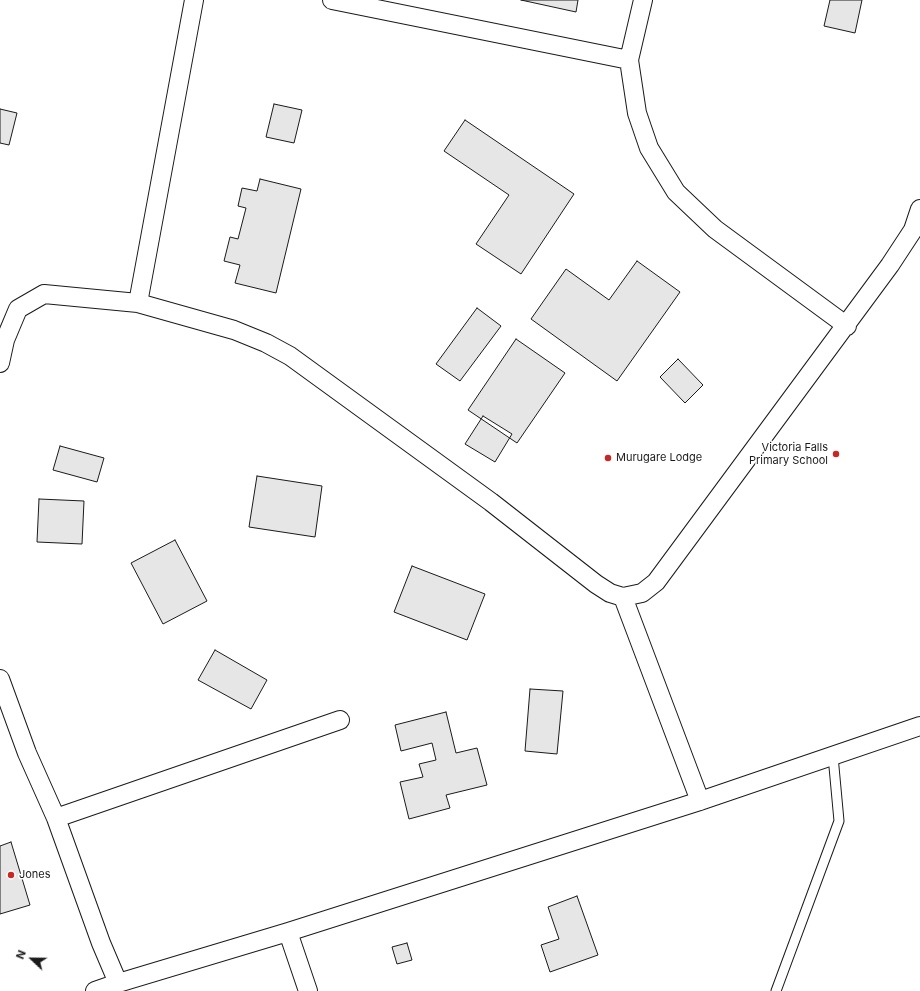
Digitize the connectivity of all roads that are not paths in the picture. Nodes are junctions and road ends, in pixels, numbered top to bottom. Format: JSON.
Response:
{"nodes":[{"id":1,"x":194,"y":0,"type":"edge"},
{"id":2,"x":332,"y":0,"type":"edge"},
{"id":3,"x":643,"y":0,"type":"edge"},
{"id":4,"x":365,"y":3,"type":"edge"},
{"id":5,"x":629,"y":60,"type":"junction"},
{"id":6,"x":920,"y":209,"type":"edge"},
{"id":7,"x":138,"y":303,"type":"junction"},
{"id":8,"x":847,"y":326,"type":"junction"},
{"id":9,"x":0,"y":363,"type":"edge"},
{"id":10,"x":623,"y":596,"type":"junction"},
{"id":11,"x":0,"y":679,"type":"edge"},
{"id":12,"x":340,"y":720,"type":"dead end"},
{"id":13,"x":920,"y":726,"type":"edge"},
{"id":14,"x":833,"y":756,"type":"junction"},
{"id":15,"x":700,"y":801,"type":"junction"},
{"id":16,"x":56,"y":818,"type":"junction"},
{"id":17,"x":288,"y":932,"type":"junction"},
{"id":18,"x":118,"y":983,"type":"junction"},
{"id":19,"x":95,"y":991,"type":"edge"},
{"id":20,"x":308,"y":991,"type":"edge"},
{"id":21,"x":776,"y":991,"type":"edge"}],
"edges":[{"from":1,"to":7,"type":"street"},
{"from":2,"to":4,"type":"street"},
{"from":3,"to":5,"type":"street"},
{"from":4,"to":5,"type":"street"},
{"from":5,"to":8,"type":"street"},
{"from":6,"to":8,"type":"street"},
{"from":7,"to":9,"type":"street"},
{"from":7,"to":10,"type":"street"},
{"from":8,"to":10,"type":"street"},
{"from":10,"to":15,"type":"street"},
{"from":11,"to":16,"type":"street"},
{"from":12,"to":16,"type":"street"},
{"from":13,"to":14,"type":"street"},
{"from":14,"to":15,"type":"street"},
{"from":14,"to":21,"type":"lane"},
{"from":15,"to":17,"type":"street"},
{"from":16,"to":18,"type":"street"},
{"from":17,"to":18,"type":"street"},
{"from":17,"to":20,"type":"street"},
{"from":18,"to":19,"type":"street"}]}
